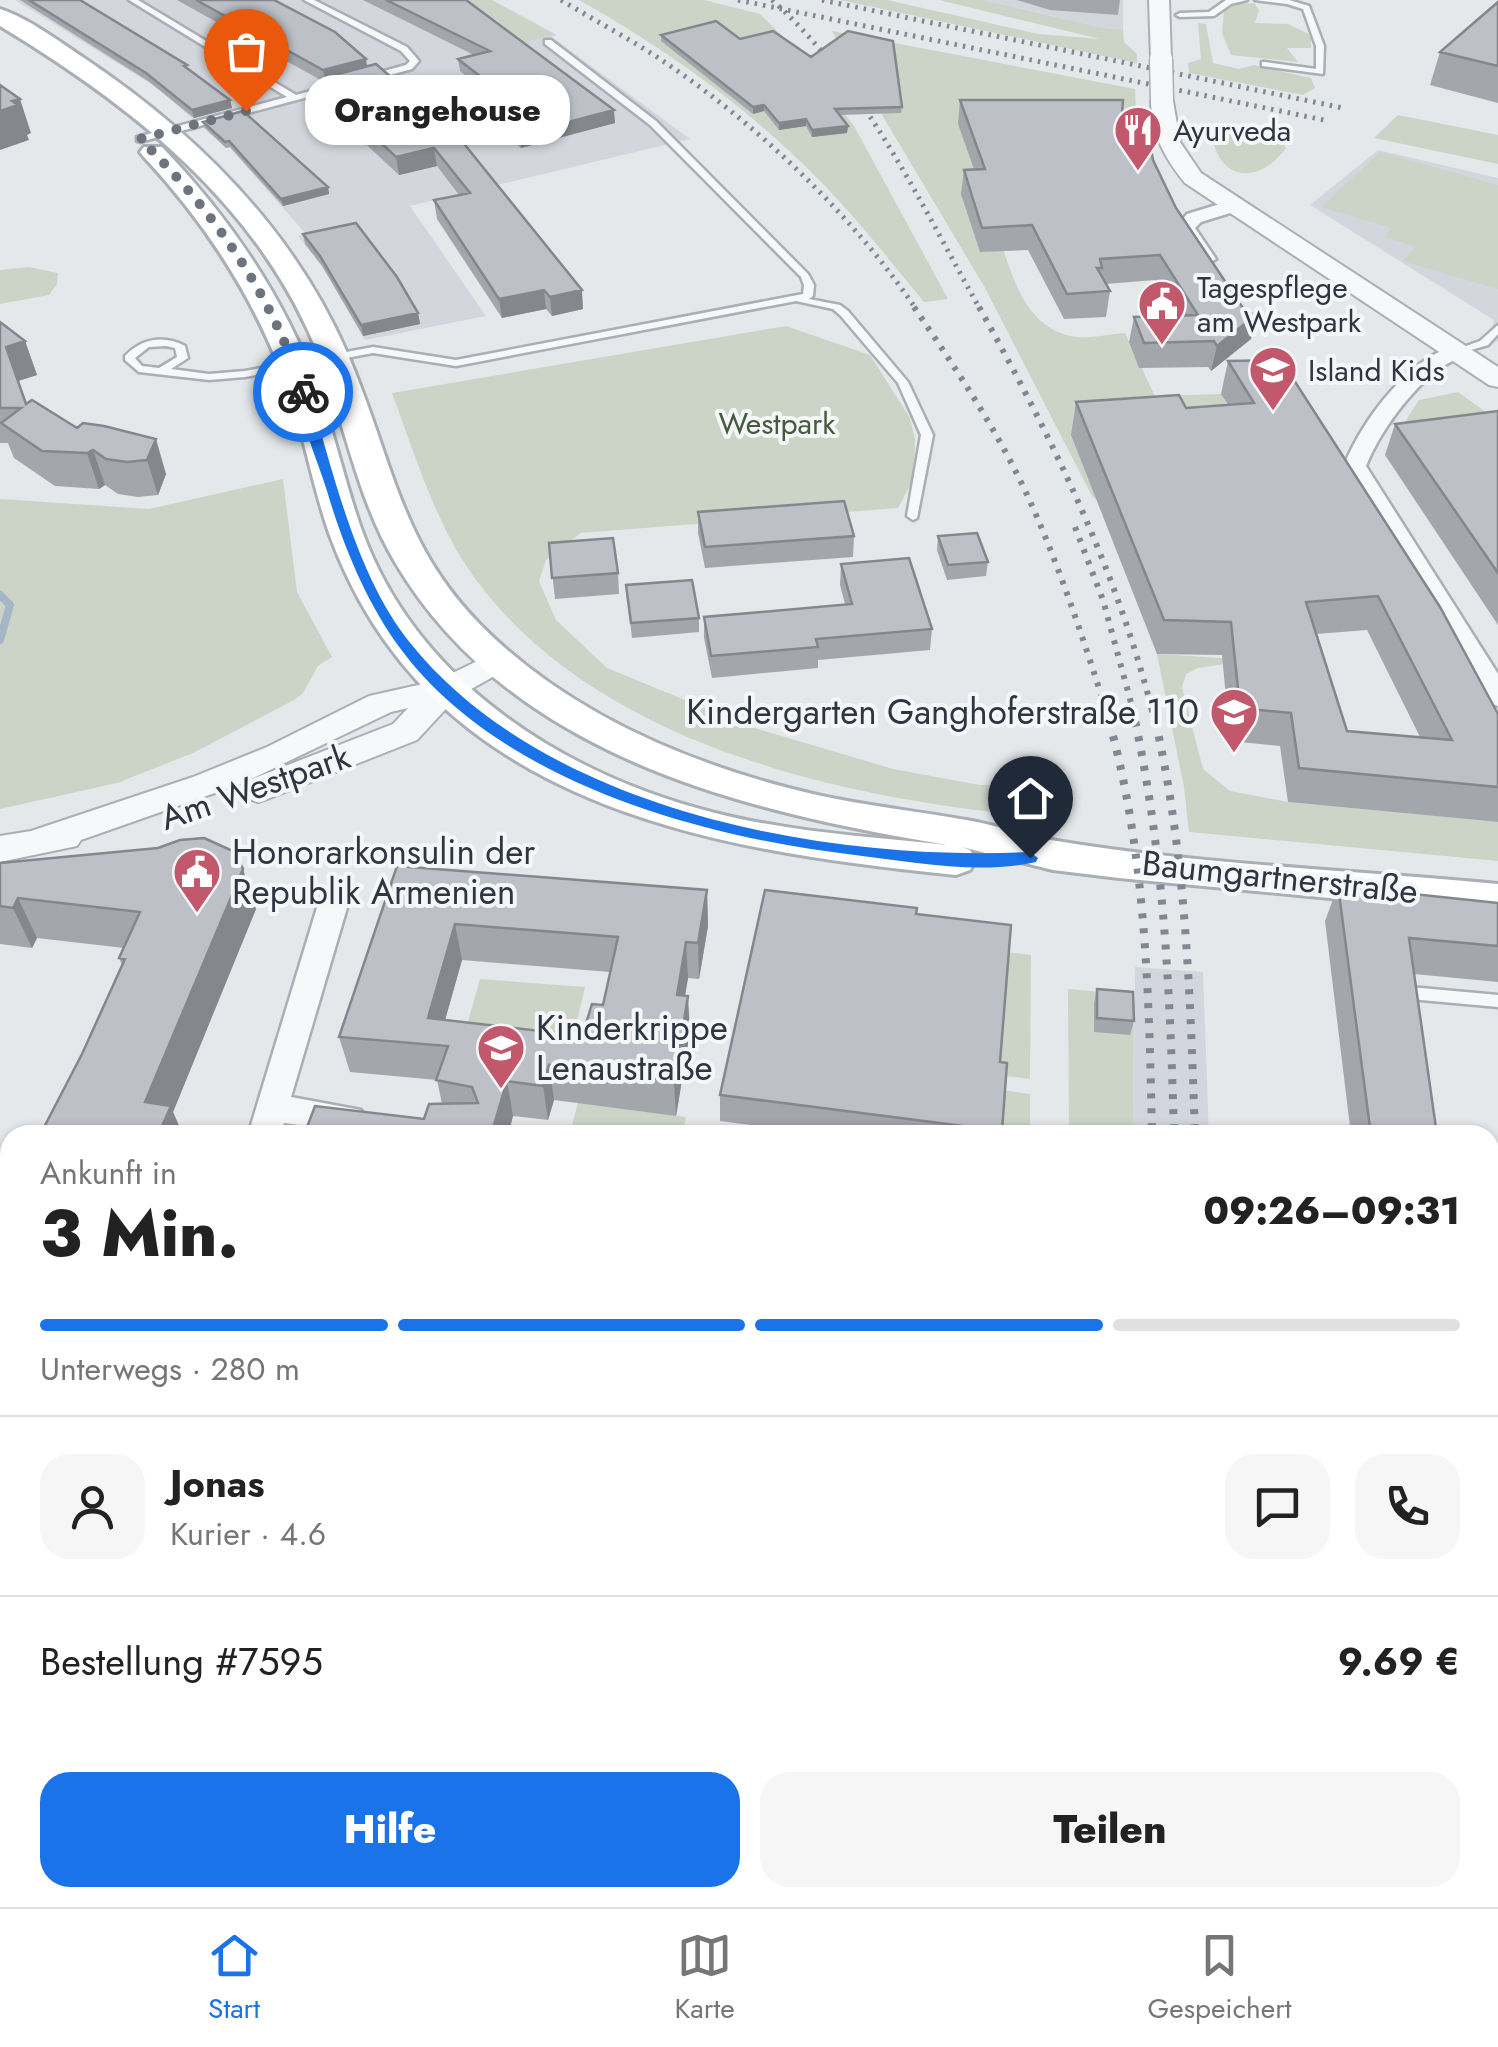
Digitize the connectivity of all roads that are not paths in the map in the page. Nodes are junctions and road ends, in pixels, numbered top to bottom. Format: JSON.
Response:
{"nodes":[{"id":1,"x":133,"y":0,"type":"edge"},
{"id":2,"x":308,"y":0,"type":"edge"},
{"id":3,"x":1159,"y":0,"type":"edge"},
{"id":4,"x":1243,"y":0,"type":"edge"},
{"id":5,"x":1259,"y":0,"type":"edge"},
{"id":6,"x":1180,"y":15,"type":"dead end"},
{"id":7,"x":0,"y":16,"type":"edge"},
{"id":8,"x":0,"y":41,"type":"edge"},
{"id":9,"x":548,"y":42,"type":"dead end"},
{"id":10,"x":1265,"y":64,"type":"dead end"},
{"id":11,"x":296,"y":98,"type":"junction"},
{"id":12,"x":172,"y":131,"type":"junction"},
{"id":13,"x":140,"y":139,"type":"junction"},
{"id":14,"x":1233,"y":206,"type":"junction"},
{"id":15,"x":1219,"y":280,"type":"edge"},
{"id":16,"x":800,"y":300,"type":"junction"},
{"id":17,"x":1498,"y":328,"type":"edge"},
{"id":18,"x":1457,"y":352,"type":"junction"},
{"id":19,"x":334,"y":356,"type":"junction"},
{"id":20,"x":295,"y":366,"type":"junction"},
{"id":21,"x":164,"y":368,"type":"junction"},
{"id":22,"x":1498,"y":380,"type":"edge"},
{"id":23,"x":913,"y":516,"type":"dead end"},
{"id":24,"x":496,"y":662,"type":"junction"},
{"id":25,"x":446,"y":689,"type":"junction"},
{"id":26,"x":1498,"y":697,"type":"edge"},
{"id":27,"x":0,"y":849,"type":"edge"},
{"id":28,"x":1061,"y":856,"type":"junction"},
{"id":29,"x":1498,"y":899,"type":"edge"},
{"id":30,"x":334,"y":901,"type":"dead end"},
{"id":31,"x":1410,"y":993,"type":"edge"},
{"id":32,"x":1498,"y":1000,"type":"edge"},
{"id":33,"x":269,"y":1121,"type":"edge"},
{"id":34,"x":383,"y":1123,"type":"edge"}],
"edges":[{"from":1,"to":11,"type":"lane"},
{"from":2,"to":11,"type":"lane"},
{"from":3,"to":14,"type":"street","bridge":true},
{"from":4,"to":6,"type":"lane"},
{"from":5,"to":10,"type":"lane"},
{"from":7,"to":12,"type":"main road","name":"Baumgartnerstraße"},
{"from":8,"to":13,"type":"main road","name":"Baumgartnerstraße"},
{"from":9,"to":16,"type":"lane"},
{"from":11,"to":12,"type":"lane"},
{"from":12,"to":13,"type":"lane"},
{"from":12,"to":19,"type":"main road","name":"Baumgartnerstraße"},
{"from":13,"to":20,"type":"main road","name":"Baumgartnerstraße"},
{"from":14,"to":15,"type":"street"},
{"from":14,"to":18,"type":"street"},
{"from":16,"to":19,"type":"lane"},
{"from":16,"to":23,"type":"lane"},
{"from":17,"to":18,"type":"lane"},
{"from":18,"to":22,"type":"street"},
{"from":18,"to":26,"type":"street"},
{"from":19,"to":20,"type":"lane"},
{"from":19,"to":24,"type":"main road","name":"Baumgartnerstraße"},
{"from":20,"to":21,"type":"lane"},
{"from":20,"to":25,"type":"main road","name":"Baumgartnerstraße"},
{"from":21,"to":21,"type":"lane"},
{"from":24,"to":25,"type":"street","name":"Am Westpark"},
{"from":24,"to":28,"type":"main road","name":"Baumgartnerstraße"},
{"from":25,"to":27,"type":"street","name":"Am Westpark"},
{"from":25,"to":28,"type":"main road","name":"Baumgartnerstraße"},
{"from":28,"to":29,"type":"main road","name":"Baumgartnerstraße"},
{"from":30,"to":33,"type":"street"},
{"from":31,"to":32,"type":"lane"},
{"from":33,"to":34,"type":"street"}]}
